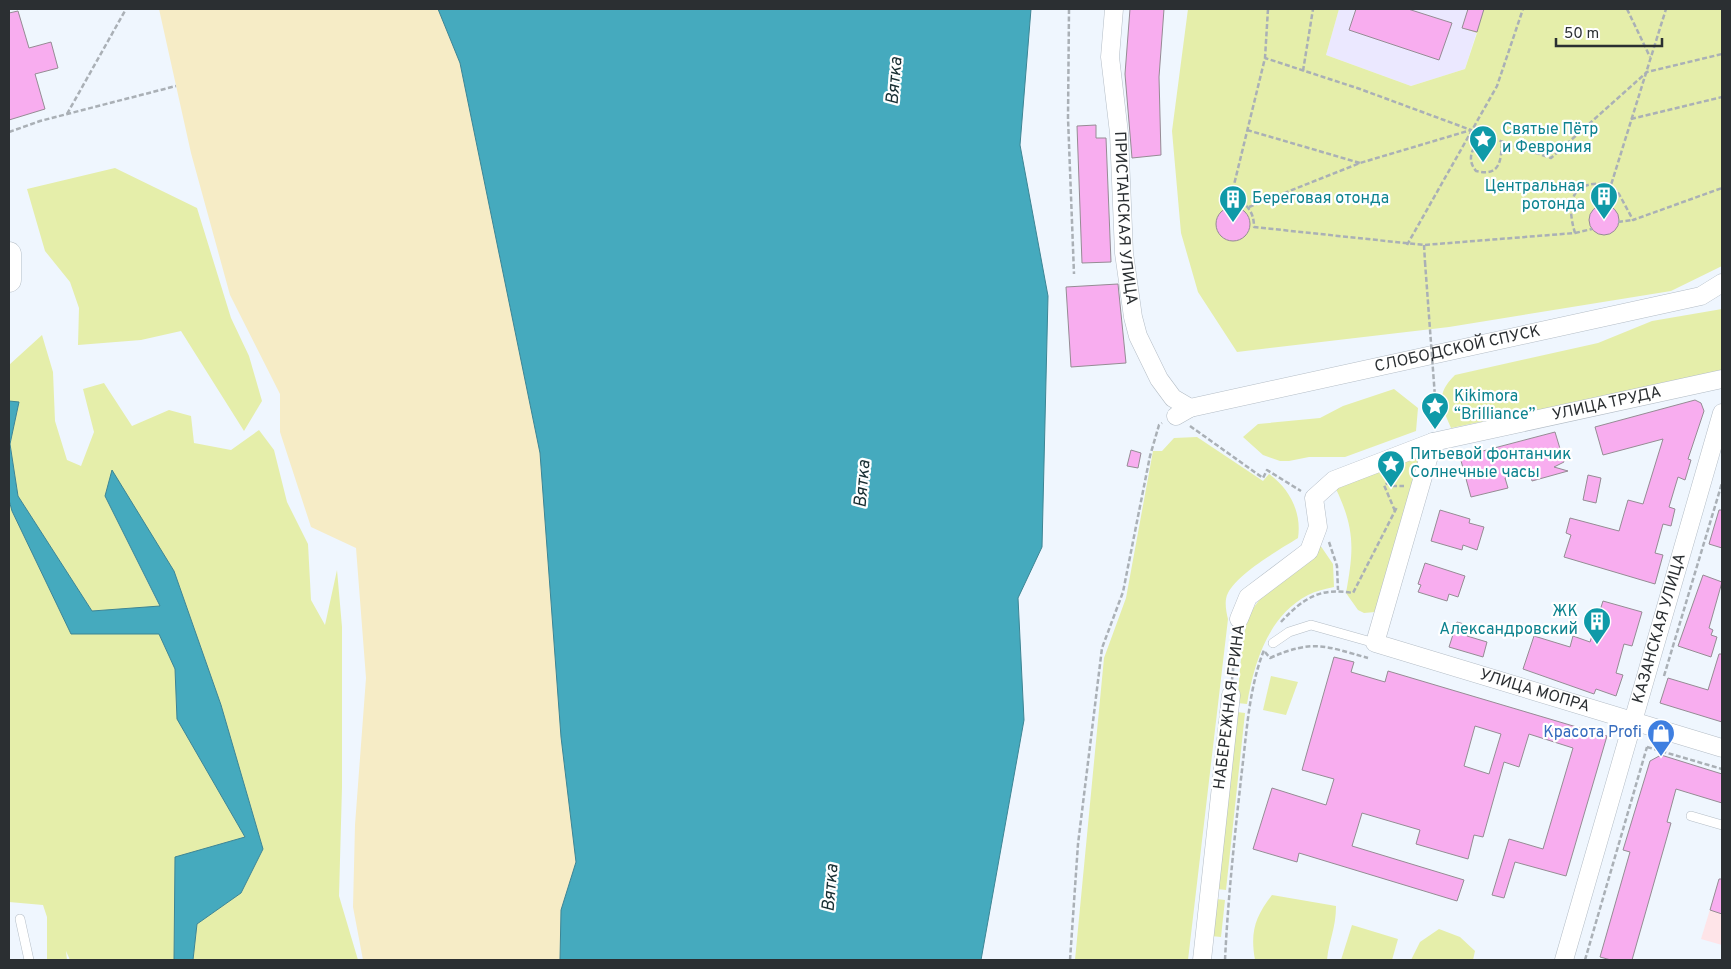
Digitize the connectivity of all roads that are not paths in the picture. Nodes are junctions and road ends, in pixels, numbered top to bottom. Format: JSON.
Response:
{"nodes":[{"id":1,"x":1114,"y":9,"type":"edge"},
{"id":2,"x":9,"y":254,"type":"edge"},
{"id":3,"x":9,"y":280,"type":"edge"},
{"id":4,"x":1722,"y":284,"type":"edge"},
{"id":5,"x":1722,"y":379,"type":"edge"},
{"id":6,"x":1183,"y":412,"type":"joint"},
{"id":7,"x":1722,"y":413,"type":"edge"},
{"id":8,"x":1433,"y":442,"type":"junction"},
{"id":9,"x":1239,"y":619,"type":"road end"},
{"id":10,"x":1271,"y":643,"type":"road end"},
{"id":11,"x":1375,"y":651,"type":"junction"},
{"id":12,"x":1231,"y":695,"type":"road end"},
{"id":13,"x":1635,"y":721,"type":"junction"},
{"id":14,"x":1722,"y":748,"type":"edge"},
{"id":15,"x":1691,"y":816,"type":"dead end"},
{"id":16,"x":1722,"y":825,"type":"edge"},
{"id":17,"x":20,"y":919,"type":"dead end"},
{"id":18,"x":29,"y":960,"type":"edge"},
{"id":19,"x":1202,"y":960,"type":"edge"},
{"id":20,"x":1564,"y":960,"type":"edge"}],
"edges":[{"from":1,"to":6,"type":"street","name":"ПРИСТАНСКАЯ УЛИЦА"},
{"from":2,"to":3,"type":"street"},
{"from":4,"to":6,"type":"street","name":"СЛОБОДСКОЙ СПУСК"},
{"from":5,"to":8,"type":"street","name":"УЛИЦА ТРУДА"},
{"from":7,"to":13,"type":"street","name":"КАЗАНСКАЯ УЛИЦА"},
{"from":8,"to":9,"type":"street","name":"НАБЕРЕЖНАЯ ГРИНА"},
{"from":8,"to":11,"type":"street"},
{"from":10,"to":11,"type":"lane"},
{"from":11,"to":13,"type":"street","name":"УЛИЦА МОПРА"},
{"from":12,"to":19,"type":"street","name":"НАБЕРЕЖНАЯ ГРИНА"},
{"from":13,"to":14,"type":"street","name":"УЛИЦА МОПРА"},
{"from":13,"to":20,"type":"street","name":"КАЗАНСКАЯ УЛИЦА"},
{"from":15,"to":16,"type":"lane"},
{"from":17,"to":18,"type":"lane"}]}
